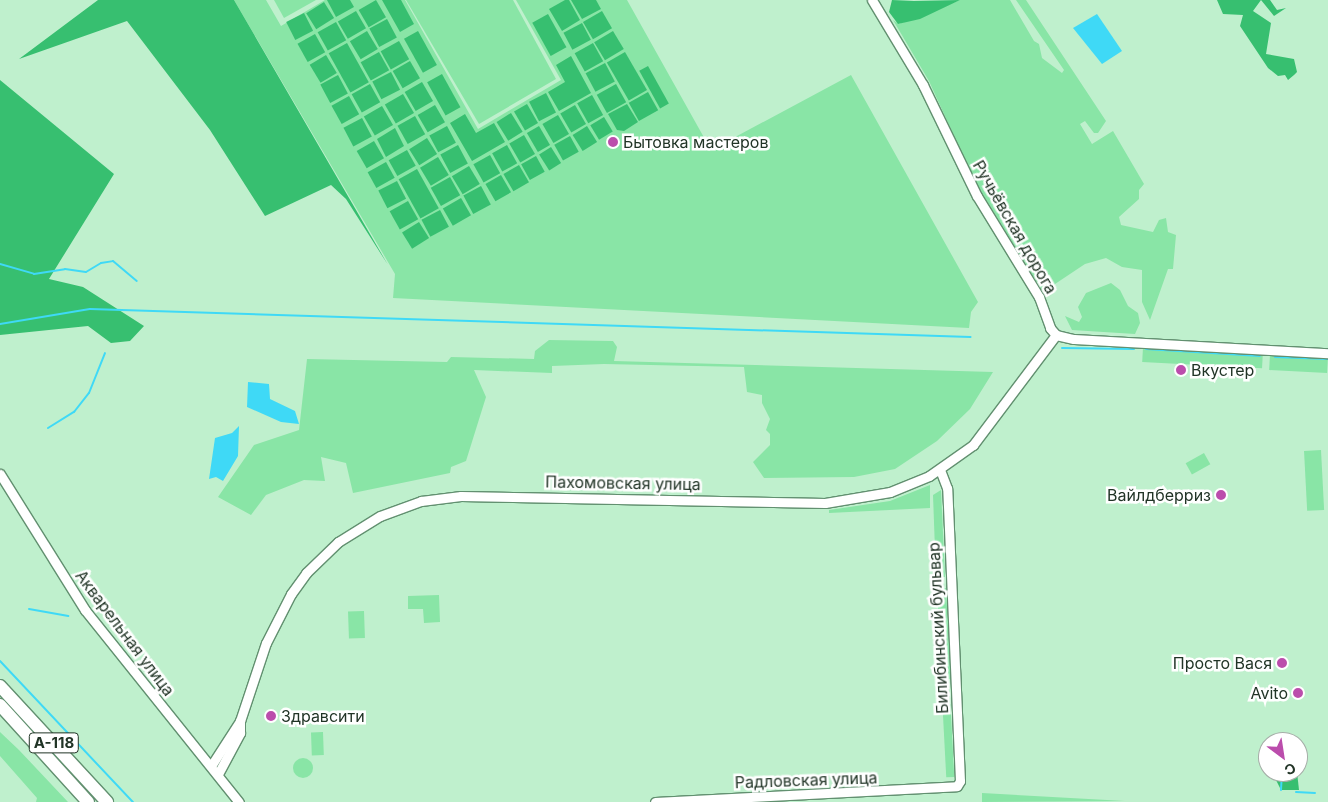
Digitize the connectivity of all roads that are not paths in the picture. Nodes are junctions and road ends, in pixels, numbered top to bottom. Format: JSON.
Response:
{"nodes":[{"id":1,"x":872,"y":0,"type":"edge"},
{"id":2,"x":1056,"y":335,"type":"junction"},
{"id":3,"x":1328,"y":353,"type":"edge"},
{"id":4,"x":940,"y":470,"type":"junction"},
{"id":5,"x":0,"y":474,"type":"edge"},
{"id":6,"x":0,"y":686,"type":"edge"},
{"id":7,"x":0,"y":705,"type":"edge"},
{"id":8,"x":240,"y":721,"type":"junction"},
{"id":9,"x":211,"y":766,"type":"junction"},
{"id":10,"x":218,"y":774,"type":"junction"},
{"id":11,"x":957,"y":786,"type":"joint"},
{"id":12,"x":88,"y":802,"type":"edge"},
{"id":13,"x":107,"y":802,"type":"edge"},
{"id":14,"x":239,"y":802,"type":"edge"},
{"id":15,"x":656,"y":802,"type":"edge"}],
"edges":[{"from":1,"to":2,"type":"street","name":"Ручьёвская дорога"},
{"from":2,"to":3,"type":"street"},
{"from":2,"to":4,"type":"street","name":"Пахомовская улица"},
{"from":4,"to":8,"type":"street","name":"Пахомовская улица"},
{"from":4,"to":11,"type":"street","name":"Билибинский бульвар"},
{"from":5,"to":9,"type":"street","name":"Акварельная улица"},
{"from":6,"to":13,"type":"highway","number":"А-118"},
{"from":7,"to":12,"type":"highway","number":"А-118"},
{"from":8,"to":9,"type":"street","name":"Пахомовская улица"},
{"from":8,"to":10,"type":"street","name":"Пахомовская улица"},
{"from":9,"to":10,"type":"street","name":"Акварельная улица"},
{"from":10,"to":14,"type":"street","name":"Акварельная улица"},
{"from":11,"to":15,"type":"street","name":"Радловская улица"}]}
